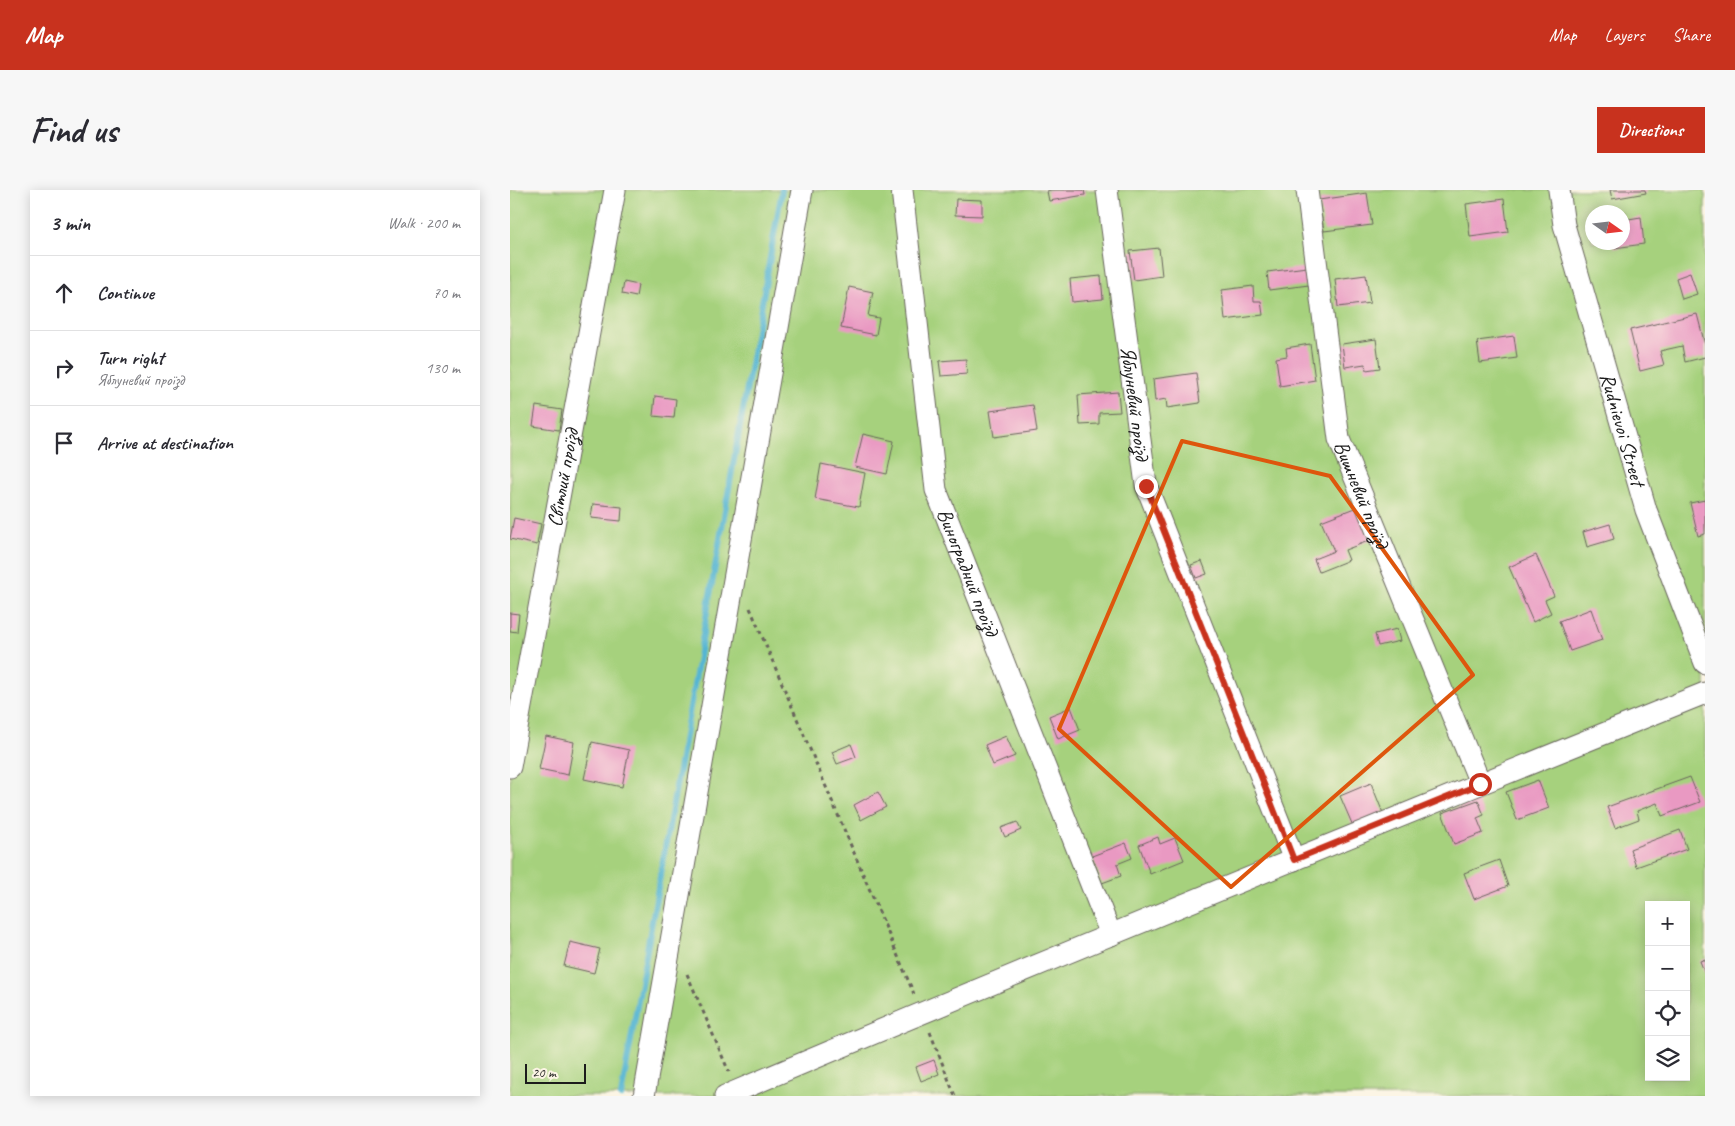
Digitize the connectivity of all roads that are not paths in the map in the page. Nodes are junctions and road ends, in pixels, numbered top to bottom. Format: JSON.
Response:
{"nodes":[{"id":1,"x":615,"y":190,"type":"edge"},
{"id":2,"x":802,"y":190,"type":"edge"},
{"id":3,"x":902,"y":190,"type":"edge"},
{"id":4,"x":1107,"y":190,"type":"edge"},
{"id":5,"x":1307,"y":190,"type":"edge"},
{"id":6,"x":1559,"y":190,"type":"edge"},
{"id":7,"x":1705,"y":662,"type":"edge"},
{"id":8,"x":1705,"y":693,"type":"edge"},
{"id":9,"x":510,"y":767,"type":"edge"},
{"id":10,"x":1480,"y":784,"type":"junction"},
{"id":11,"x":1294,"y":860,"type":"junction"},
{"id":12,"x":1112,"y":935,"type":"junction"},
{"id":13,"x":734,"y":1094,"type":"edge"},
{"id":14,"x":644,"y":1096,"type":"edge"}],
"edges":[{"from":1,"to":9,"type":"street","name":"Світлий проїзд"},
{"from":2,"to":14,"type":"street"},
{"from":3,"to":12,"type":"street","name":"Виноградний проїзд"},
{"from":4,"to":11,"type":"street","name":"Яблуневий проїзд"},
{"from":5,"to":10,"type":"street","name":"Вишневий проїзд"},
{"from":6,"to":7,"type":"street","name":"Rudnievoi Street"},
{"from":8,"to":10,"type":"street"},
{"from":10,"to":11,"type":"street"},
{"from":11,"to":12,"type":"street"},
{"from":12,"to":13,"type":"street"}]}
